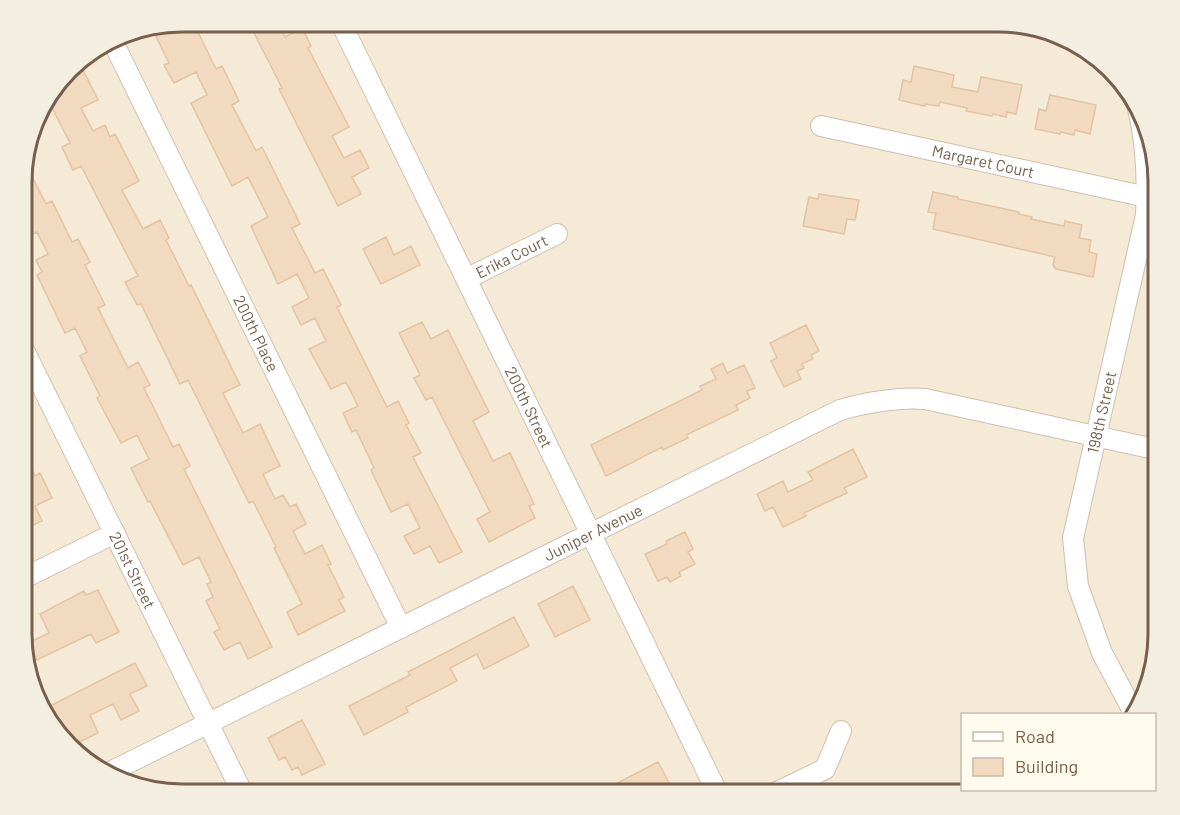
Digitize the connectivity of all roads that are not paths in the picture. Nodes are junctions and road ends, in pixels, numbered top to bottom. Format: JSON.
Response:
{"nodes":[{"id":1,"x":349,"y":32,"type":"edge"},
{"id":2,"x":116,"y":47,"type":"edge"},
{"id":3,"x":821,"y":126,"type":"dead end"},
{"id":4,"x":1145,"y":155,"type":"edge"},
{"id":5,"x":1147,"y":197,"type":"junction"},
{"id":6,"x":557,"y":234,"type":"dead end"},
{"id":7,"x":466,"y":279,"type":"junction"},
{"id":8,"x":32,"y":366,"type":"edge"},
{"id":9,"x":1096,"y":437,"type":"junction"},
{"id":10,"x":1148,"y":448,"type":"edge"},
{"id":11,"x":591,"y":532,"type":"junction"},
{"id":12,"x":115,"y":533,"type":"junction"},
{"id":13,"x":32,"y":574,"type":"edge"},
{"id":14,"x":401,"y":628,"type":"junction"},
{"id":15,"x":1130,"y":705,"type":"edge"},
{"id":16,"x":208,"y":724,"type":"junction"},
{"id":17,"x":841,"y":731,"type":"dead end"},
{"id":18,"x":117,"y":769,"type":"edge"},
{"id":19,"x":238,"y":783,"type":"edge"},
{"id":20,"x":713,"y":784,"type":"edge"},
{"id":21,"x":795,"y":784,"type":"edge"}],
"edges":[{"from":1,"to":7,"type":"street","name":"200th Street"},
{"from":2,"to":14,"type":"street","name":"200th Place"},
{"from":3,"to":5,"type":"street","name":"Margaret Court"},
{"from":4,"to":5,"type":"street","name":"198th Street"},
{"from":5,"to":9,"type":"street","name":"198th Street"},
{"from":6,"to":7,"type":"street","name":"Erika Court"},
{"from":7,"to":11,"type":"street","name":"200th Street"},
{"from":8,"to":12,"type":"street","name":"201st Street"},
{"from":9,"to":10,"type":"street","name":"Juniper Avenue"},
{"from":9,"to":11,"type":"street","name":"Juniper Avenue"},
{"from":9,"to":15,"type":"street","name":"198th Street"},
{"from":11,"to":14,"type":"street","name":"Juniper Avenue"},
{"from":11,"to":20,"type":"street","name":"200th Street"},
{"from":12,"to":13,"type":"street"},
{"from":12,"to":16,"type":"street","name":"201st Street"},
{"from":14,"to":16,"type":"street","name":"Juniper Avenue"},
{"from":16,"to":18,"type":"street","name":"Juniper Avenue"},
{"from":16,"to":19,"type":"street","name":"201st Street"},
{"from":17,"to":21,"type":"street"}]}
